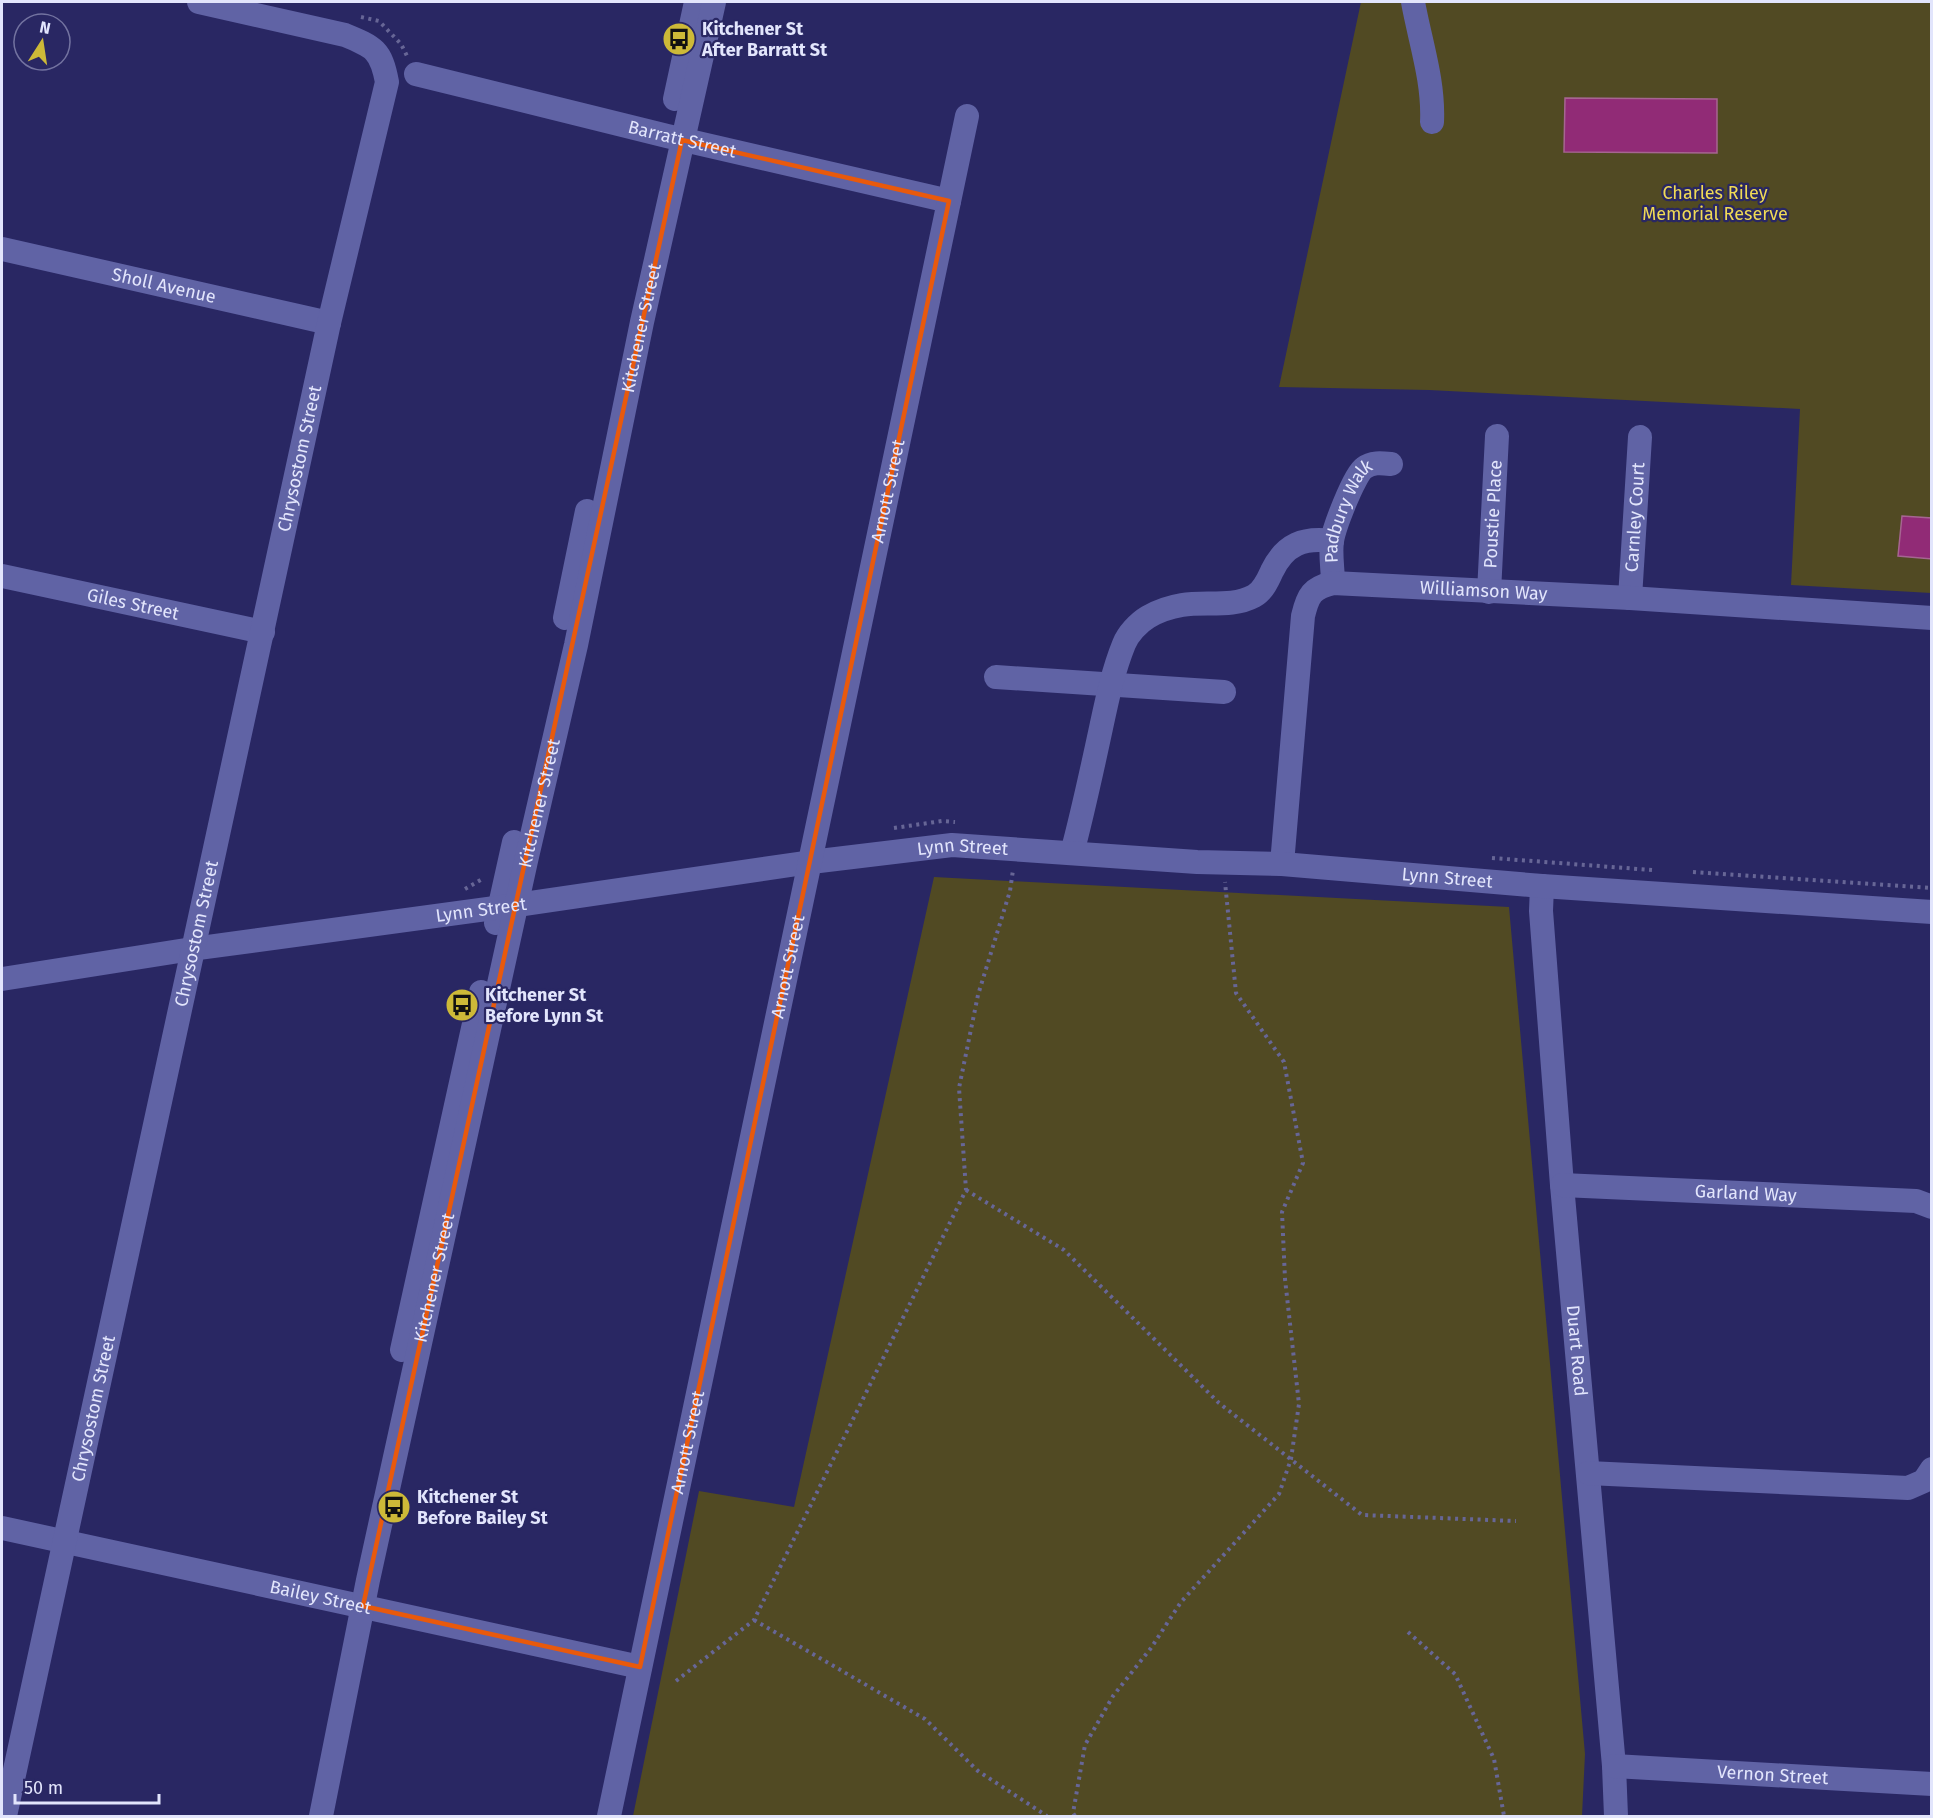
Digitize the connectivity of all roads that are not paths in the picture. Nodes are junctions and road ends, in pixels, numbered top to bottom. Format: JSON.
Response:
{"nodes":[{"id":1,"x":199,"y":2,"type":"edge"},
{"id":2,"x":696,"y":2,"type":"edge"},
{"id":3,"x":714,"y":2,"type":"edge"},
{"id":4,"x":1413,"y":2,"type":"edge"},
{"id":5,"x":416,"y":74,"type":"dead end"},
{"id":6,"x":967,"y":116,"type":"dead end"},
{"id":7,"x":1432,"y":122,"type":"dead end"},
{"id":8,"x":675,"y":138,"type":"junction"},
{"id":9,"x":949,"y":201,"type":"junction"},
{"id":10,"x":2,"y":249,"type":"edge"},
{"id":11,"x":329,"y":323,"type":"junction"},
{"id":12,"x":1497,"y":436,"type":"dead end"},
{"id":13,"x":1640,"y":437,"type":"dead end"},
{"id":14,"x":1391,"y":464,"type":"dead end"},
{"id":15,"x":1332,"y":541,"type":"junction"},
{"id":16,"x":2,"y":576,"type":"edge"},
{"id":17,"x":1334,"y":583,"type":"junction"},
{"id":18,"x":1489,"y":592,"type":"junction"},
{"id":19,"x":1630,"y":598,"type":"junction"},
{"id":20,"x":1932,"y":618,"type":"edge"},
{"id":21,"x":263,"y":632,"type":"junction"},
{"id":22,"x":996,"y":677,"type":"dead end"},
{"id":23,"x":1111,"y":684,"type":"junction"},
{"id":24,"x":1224,"y":692,"type":"dead end"},
{"id":25,"x":1072,"y":853,"type":"junction"},
{"id":26,"x":811,"y":862,"type":"junction"},
{"id":27,"x":1282,"y":864,"type":"junction"},
{"id":28,"x":1542,"y":886,"type":"junction"},
{"id":29,"x":509,"y":906,"type":"junction"},
{"id":30,"x":1932,"y":912,"type":"edge"},
{"id":31,"x":192,"y":949,"type":"junction"},
{"id":32,"x":2,"y":979,"type":"edge"},
{"id":33,"x":1562,"y":1185,"type":"junction"},
{"id":34,"x":1932,"y":1207,"type":"edge"},
{"id":35,"x":1932,"y":1469,"type":"edge"},
{"id":36,"x":1588,"y":1473,"type":"junction"},
{"id":37,"x":2,"y":1527,"type":"edge"},
{"id":38,"x":64,"y":1541,"type":"junction"},
{"id":39,"x":355,"y":1605,"type":"junction"},
{"id":40,"x":640,"y":1667,"type":"junction"},
{"id":41,"x":1614,"y":1766,"type":"junction"},
{"id":42,"x":1932,"y":1784,"type":"edge"},
{"id":43,"x":5,"y":1816,"type":"edge"},
{"id":44,"x":306,"y":1816,"type":"edge"},
{"id":45,"x":321,"y":1816,"type":"edge"},
{"id":46,"x":609,"y":1816,"type":"edge"},
{"id":47,"x":1616,"y":1816,"type":"edge"}],
"edges":[{"from":1,"to":11,"type":"street","name":"Chrysostom Street"},
{"from":2,"to":8,"type":"street","name":"Kitchener Street"},
{"from":3,"to":8,"type":"street","name":"Kitchener Street"},
{"from":4,"to":7,"type":"street"},
{"from":5,"to":8,"type":"street","name":"Barratt Street"},
{"from":6,"to":9,"type":"street","name":"Arnott Street"},
{"from":8,"to":9,"type":"street","name":"Barratt Street"},
{"from":8,"to":29,"type":"street","name":"Kitchener Street"},
{"from":9,"to":26,"type":"street","name":"Arnott Street"},
{"from":10,"to":11,"type":"street","name":"Sholl Avenue"},
{"from":11,"to":21,"type":"street","name":"Chrysostom Street"},
{"from":12,"to":18,"type":"street","name":"Poustie Place"},
{"from":13,"to":19,"type":"street","name":"Carnley Court"},
{"from":14,"to":15,"type":"street","name":"Padbury Walk"},
{"from":15,"to":17,"type":"street","name":"Padbury Walk"},
{"from":15,"to":23,"type":"street"},
{"from":16,"to":21,"type":"street","name":"Giles Street"},
{"from":17,"to":18,"type":"street","name":"Williamson Way"},
{"from":17,"to":27,"type":"street"},
{"from":18,"to":19,"type":"street","name":"Williamson Way"},
{"from":19,"to":20,"type":"street","name":"Williamson Way"},
{"from":21,"to":31,"type":"street","name":"Chrysostom Street"},
{"from":22,"to":23,"type":"street"},
{"from":23,"to":24,"type":"street"},
{"from":23,"to":25,"type":"street"},
{"from":25,"to":26,"type":"street","name":"Lynn Street"},
{"from":25,"to":27,"type":"street","name":"Lynn Street"},
{"from":26,"to":29,"type":"street","name":"Lynn Street"},
{"from":26,"to":40,"type":"street","name":"Arnott Street"},
{"from":27,"to":28,"type":"street","name":"Lynn Street"},
{"from":28,"to":30,"type":"street","name":"Lynn Street"},
{"from":28,"to":33,"type":"street","name":"Duart Road"},
{"from":29,"to":31,"type":"street","name":"Lynn Street"},
{"from":29,"to":39,"type":"street","name":"Kitchener Street"},
{"from":31,"to":32,"type":"street","name":"Lynn Street"},
{"from":31,"to":38,"type":"street","name":"Chrysostom Street"},
{"from":33,"to":34,"type":"street","name":"Garland Way"},
{"from":33,"to":36,"type":"street","name":"Duart Road"},
{"from":35,"to":36,"type":"street"},
{"from":36,"to":41,"type":"street","name":"Duart Road"},
{"from":37,"to":38,"type":"street","name":"Bailey Street"},
{"from":38,"to":39,"type":"street","name":"Bailey Street"},
{"from":38,"to":43,"type":"street","name":"Chrysostom Street"},
{"from":39,"to":40,"type":"street","name":"Bailey Street"},
{"from":39,"to":44,"type":"street","name":"Kitchener Street"},
{"from":39,"to":45,"type":"street","name":"Kitchener Street"},
{"from":40,"to":46,"type":"street","name":"Arnott Street"},
{"from":41,"to":42,"type":"street","name":"Vernon Street"},
{"from":41,"to":47,"type":"street","name":"Duart Road"}]}
